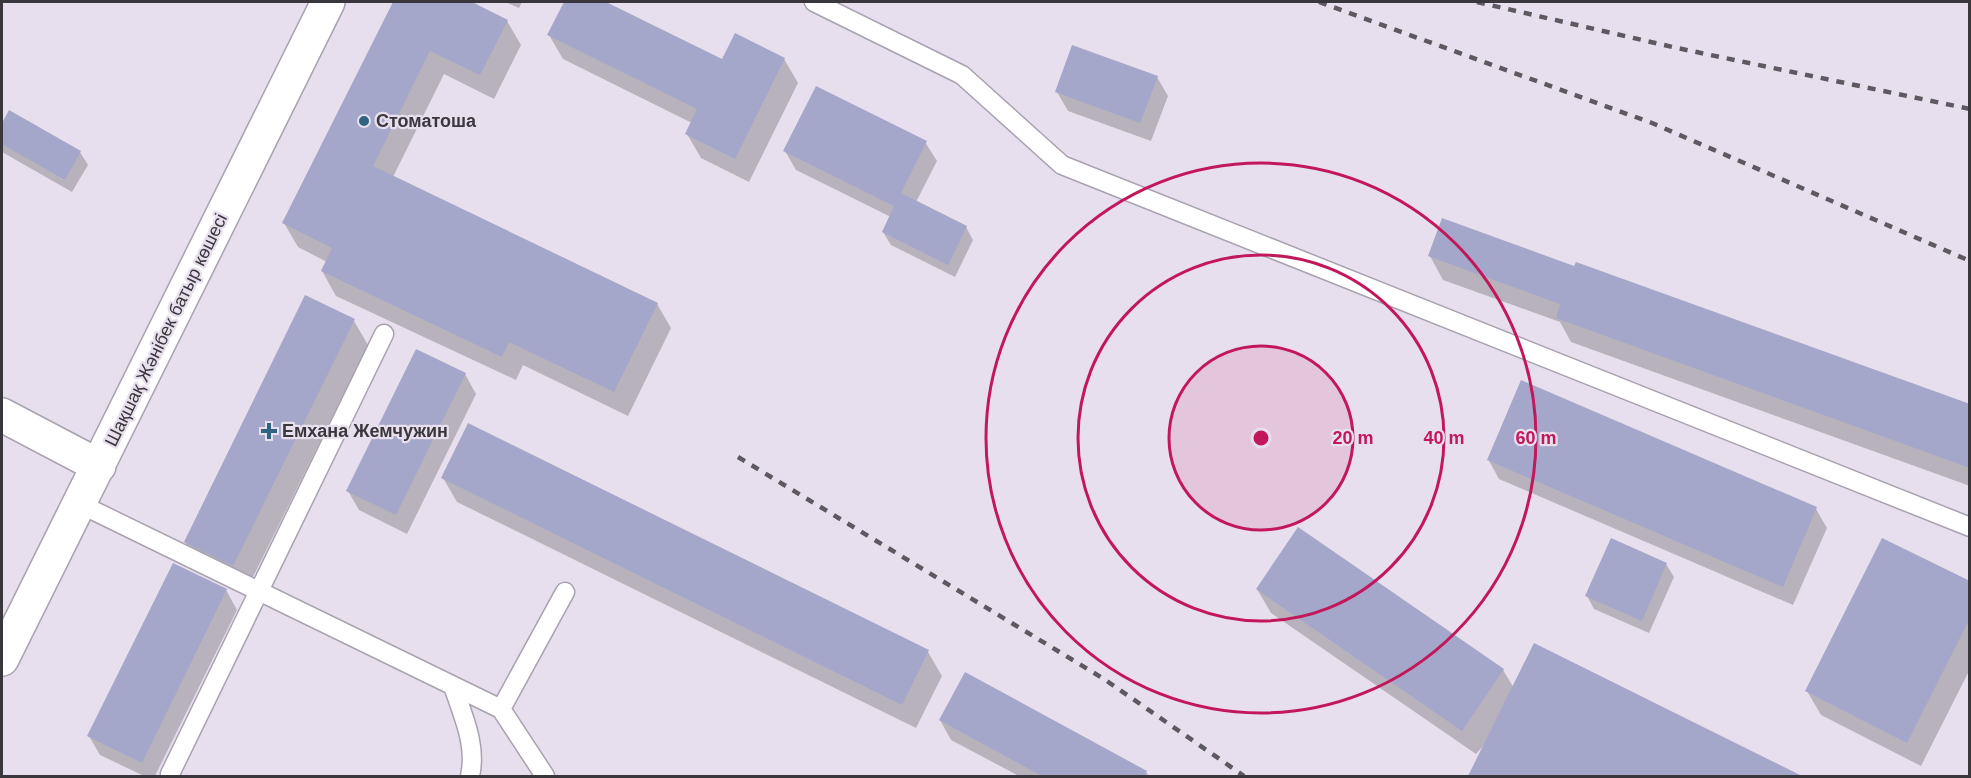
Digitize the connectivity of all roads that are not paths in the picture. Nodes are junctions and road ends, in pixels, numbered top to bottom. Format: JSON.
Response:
{"nodes":[{"id":1,"x":328,"y":2,"type":"edge"},
{"id":2,"x":814,"y":2,"type":"edge"},
{"id":3,"x":384,"y":334,"type":"dead end"},
{"id":4,"x":2,"y":415,"type":"edge"},
{"id":5,"x":99,"y":466,"type":"junction"},
{"id":6,"x":80,"y":504,"type":"junction"},
{"id":7,"x":1970,"y":527,"type":"edge"},
{"id":8,"x":259,"y":592,"type":"junction"},
{"id":9,"x":565,"y":592,"type":"dead end"},
{"id":10,"x":2,"y":658,"type":"edge"},
{"id":11,"x":453,"y":686,"type":"junction"},
{"id":12,"x":501,"y":709,"type":"junction"},
{"id":13,"x":170,"y":774,"type":"dead end"},
{"id":14,"x":470,"y":777,"type":"edge"},
{"id":15,"x":545,"y":777,"type":"edge"}],
"edges":[{"from":1,"to":5,"type":"street","name":"Шақшақ Жәнібек батыр көшесі"},
{"from":2,"to":7,"type":"lane"},
{"from":3,"to":8,"type":"lane"},
{"from":4,"to":5,"type":"street"},
{"from":5,"to":6,"type":"street","name":"Шақшақ Жәнібек батыр көшесі"},
{"from":6,"to":8,"type":"lane"},
{"from":6,"to":10,"type":"street","name":"Шақшақ Жәнібек батыр көшесі"},
{"from":8,"to":11,"type":"lane"},
{"from":8,"to":13,"type":"lane"},
{"from":9,"to":12,"type":"lane"},
{"from":11,"to":12,"type":"lane"},
{"from":11,"to":14,"type":"lane"},
{"from":12,"to":15,"type":"lane"}]}
